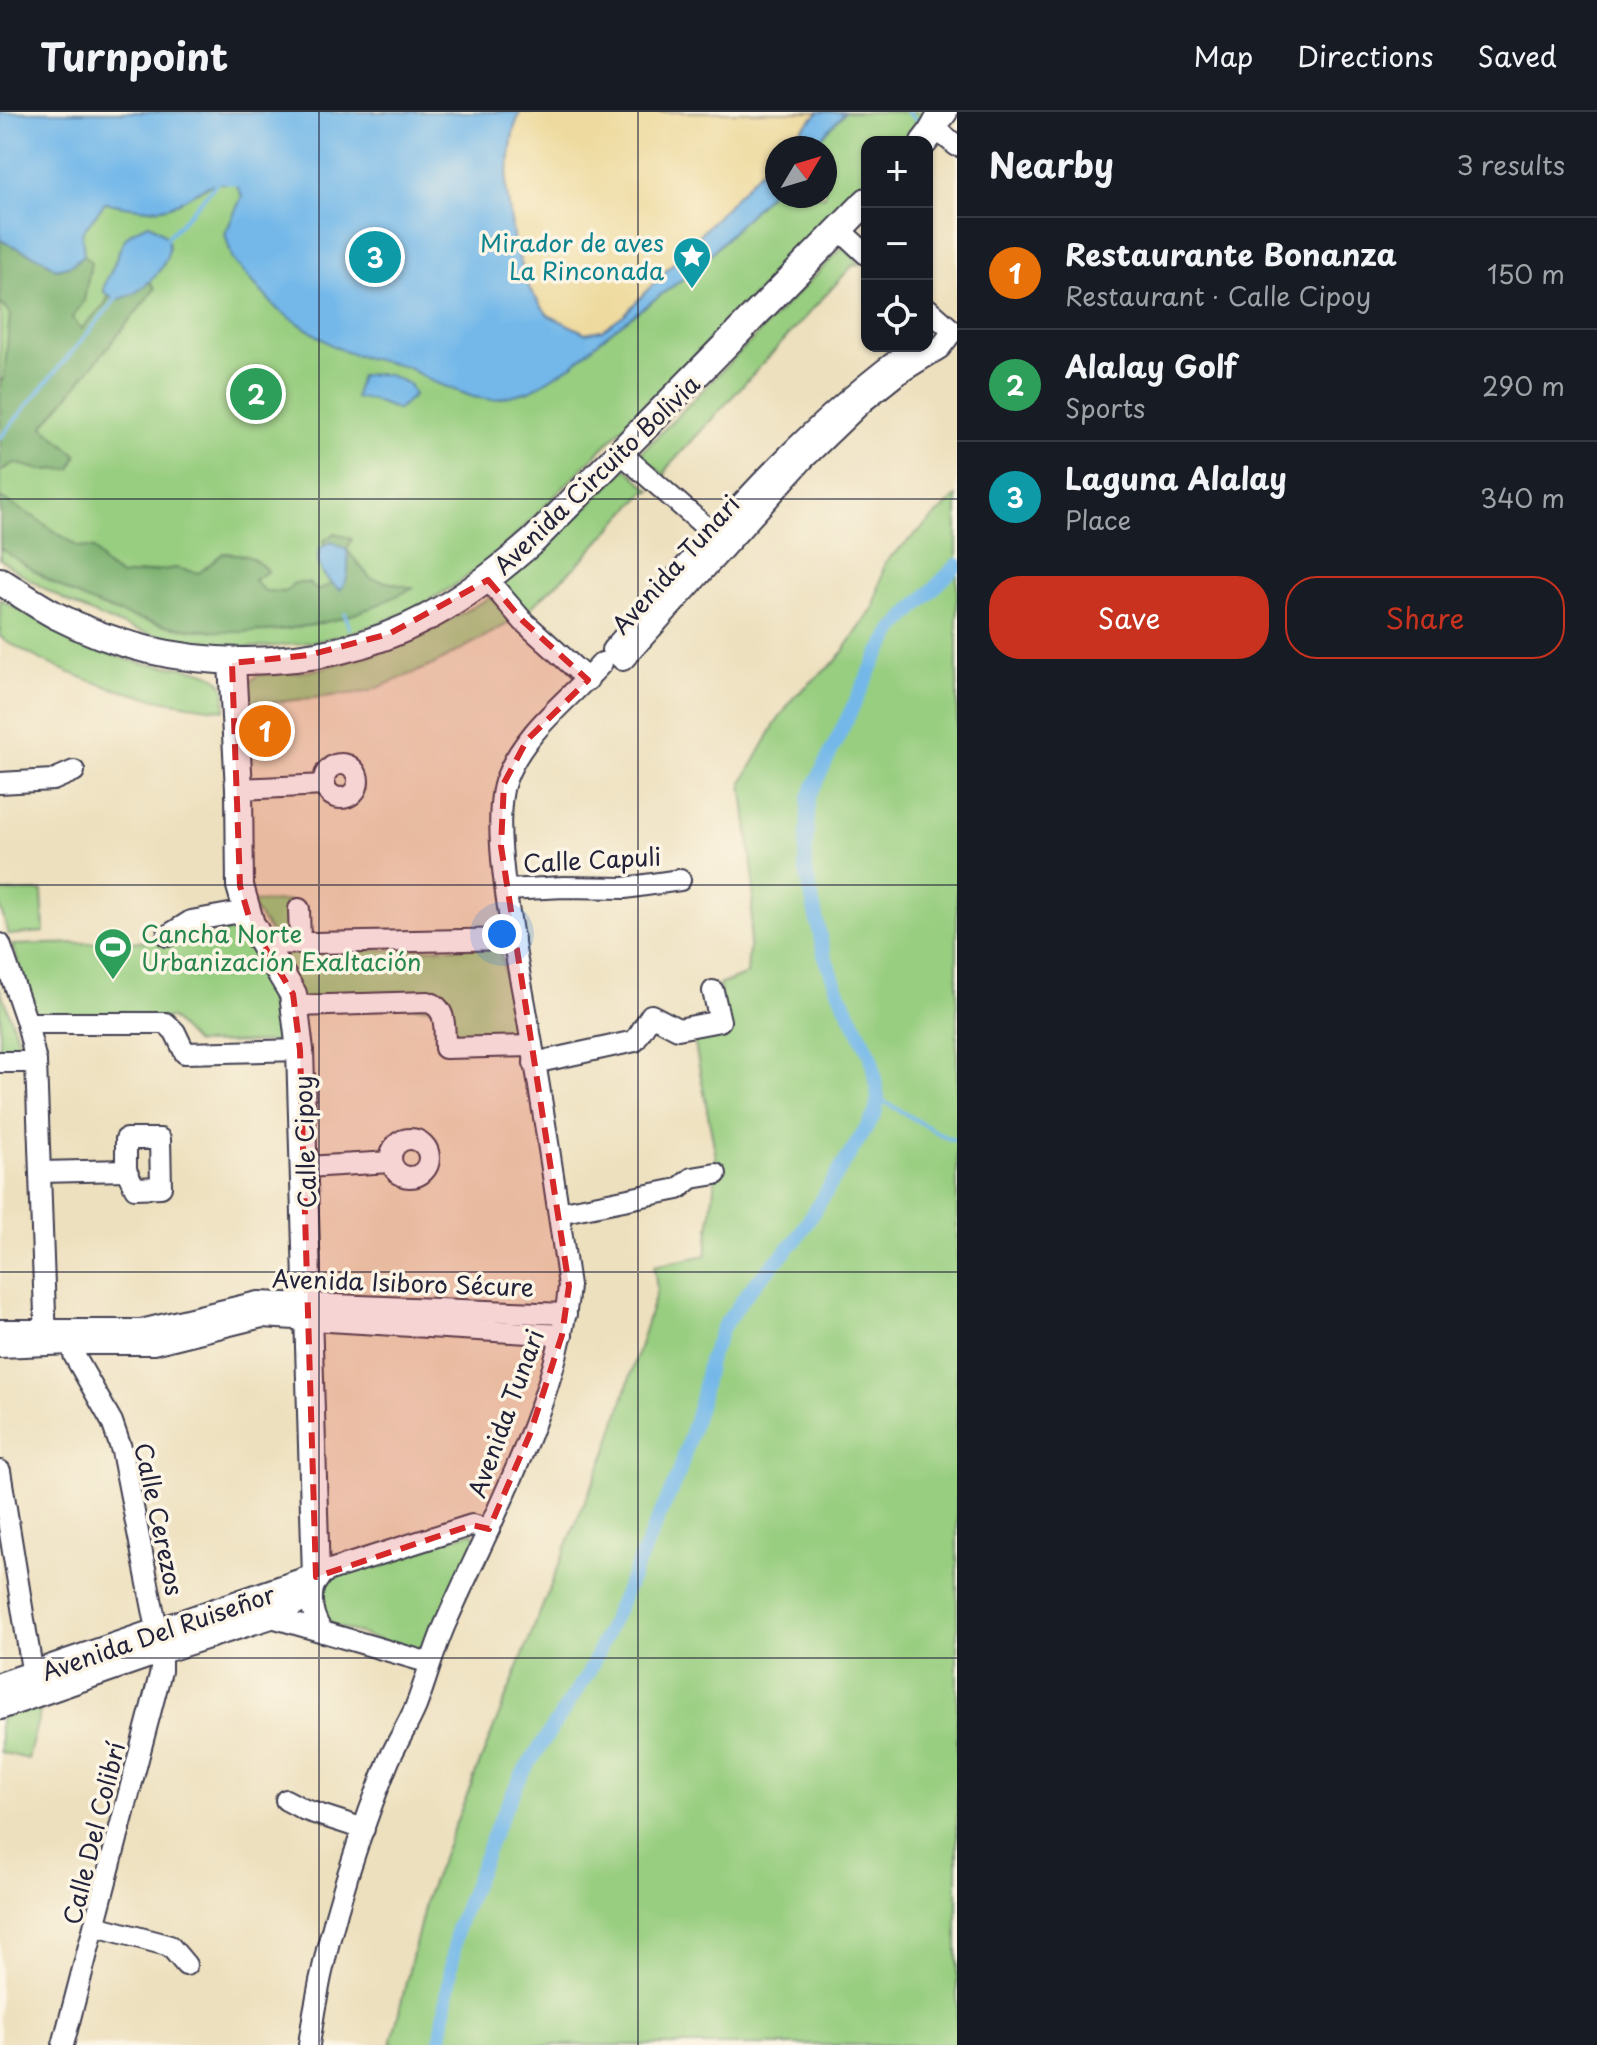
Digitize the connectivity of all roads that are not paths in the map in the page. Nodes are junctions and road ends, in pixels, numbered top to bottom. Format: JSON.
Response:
{"nodes":[{"id":1,"x":940,"y":125,"type":"edge"},
{"id":2,"x":957,"y":146,"type":"edge"},
{"id":3,"x":861,"y":207,"type":"edge"},
{"id":4,"x":840,"y":230,"type":"junction"},
{"id":5,"x":861,"y":249,"type":"edge"},
{"id":6,"x":933,"y":312,"type":"edge"},
{"id":7,"x":955,"y":329,"type":"edge"},
{"id":8,"x":933,"y":337,"type":"edge"},
{"id":9,"x":907,"y":352,"type":"edge"},
{"id":10,"x":621,"y":453,"type":"junction"},
{"id":11,"x":720,"y":540,"type":"junction"},
{"id":12,"x":488,"y":580,"type":"junction"},
{"id":13,"x":0,"y":581,"type":"edge"},
{"id":14,"x":232,"y":663,"type":"junction"},
{"id":15,"x":602,"y":663,"type":"dead end"},
{"id":16,"x":588,"y":680,"type":"junction"},
{"id":17,"x":74,"y":771,"type":"dead end"},
{"id":18,"x":0,"y":783,"type":"edge"},
{"id":19,"x":325,"y":785,"type":"dead end"},
{"id":20,"x":239,"y":789,"type":"junction"},
{"id":21,"x":680,"y":880,"type":"dead end"},
{"id":22,"x":507,"y":890,"type":"junction"},
{"id":23,"x":299,"y":909,"type":"dead end"},
{"id":24,"x":246,"y":911,"type":"junction"},
{"id":25,"x":167,"y":936,"type":"dead end"},
{"id":26,"x":514,"y":939,"type":"junction"},
{"id":27,"x":300,"y":943,"type":"junction"},
{"id":28,"x":0,"y":944,"type":"edge"},
{"id":29,"x":264,"y":944,"type":"junction"},
{"id":30,"x":713,"y":991,"type":"dead end"},
{"id":31,"x":296,"y":1006,"type":"junction"},
{"id":32,"x":27,"y":1023,"type":"junction"},
{"id":33,"x":300,"y":1050,"type":"junction"},
{"id":34,"x":533,"y":1054,"type":"junction"},
{"id":35,"x":0,"y":1062,"type":"edge"},
{"id":36,"x":36,"y":1062,"type":"junction"},
{"id":37,"x":391,"y":1162,"type":"dead end"},
{"id":38,"x":306,"y":1167,"type":"junction"},
{"id":39,"x":126,"y":1170,"type":"dead end"},
{"id":40,"x":41,"y":1172,"type":"junction"},
{"id":41,"x":716,"y":1174,"type":"dead end"},
{"id":42,"x":559,"y":1213,"type":"junction"},
{"id":43,"x":309,"y":1311,"type":"junction"},
{"id":44,"x":566,"y":1314,"type":"junction"},
{"id":45,"x":0,"y":1330,"type":"edge"},
{"id":46,"x":562,"y":1335,"type":"junction"},
{"id":47,"x":46,"y":1337,"type":"junction"},
{"id":48,"x":71,"y":1337,"type":"junction"},
{"id":49,"x":0,"y":1347,"type":"edge"},
{"id":50,"x":0,"y":1471,"type":"edge"},
{"id":51,"x":489,"y":1529,"type":"junction"},
{"id":52,"x":316,"y":1577,"type":"junction"},
{"id":53,"x":268,"y":1616,"type":"junction"},
{"id":54,"x":323,"y":1632,"type":"junction"},
{"id":55,"x":159,"y":1641,"type":"junction"},
{"id":56,"x":430,"y":1663,"type":"junction"},
{"id":57,"x":34,"y":1684,"type":"junction"},
{"id":58,"x":0,"y":1686,"type":"edge"},
{"id":59,"x":0,"y":1706,"type":"edge"},
{"id":60,"x":286,"y":1800,"type":"dead end"},
{"id":61,"x":364,"y":1829,"type":"junction"},
{"id":62,"x":96,"y":1926,"type":"junction"},
{"id":63,"x":186,"y":1965,"type":"dead end"},
{"id":64,"x":63,"y":2045,"type":"edge"},
{"id":65,"x":309,"y":2045,"type":"edge"}],
"edges":[{"from":1,"to":2,"type":"street"},
{"from":3,"to":4,"type":"main road","name":"Avenida Circuito Bolivia"},
{"from":4,"to":5,"type":"street"},
{"from":4,"to":10,"type":"main road","name":"Avenida Circuito Bolivia"},
{"from":6,"to":7,"type":"street"},
{"from":7,"to":8,"type":"street"},
{"from":7,"to":11,"type":"street","name":"Avenida Tunari"},
{"from":9,"to":11,"type":"street","name":"Avenida Tunari"},
{"from":10,"to":11,"type":"street"},
{"from":10,"to":12,"type":"main road","name":"Avenida Circuito Bolivia"},
{"from":11,"to":11,"type":"street","name":"Avenida Tunari"},
{"from":12,"to":14,"type":"main road","name":"Avenida Circuito Bolivia"},
{"from":12,"to":16,"type":"street"},
{"from":13,"to":14,"type":"main road","name":"Avenida Circuito Bolivia"},
{"from":14,"to":20,"type":"main road","name":"Calle Cipoy"},
{"from":15,"to":16,"type":"street","name":"Avenida Tunari"},
{"from":16,"to":22,"type":"street","name":"Avenida Tunari"},
{"from":17,"to":18,"type":"street"},
{"from":19,"to":20,"type":"street"},
{"from":20,"to":24,"type":"main road","name":"Calle Cipoy"},
{"from":21,"to":22,"type":"street","name":"Calle Capuli"},
{"from":22,"to":26,"type":"street","name":"Avenida Tunari"},
{"from":23,"to":27,"type":"street"},
{"from":24,"to":25,"type":"street"},
{"from":24,"to":29,"type":"main road","name":"Calle Cipoy"},
{"from":26,"to":27,"type":"street"},
{"from":26,"to":34,"type":"street","name":"Avenida Tunari"},
{"from":27,"to":29,"type":"street"},
{"from":28,"to":32,"type":"street"},
{"from":29,"to":31,"type":"main road","name":"Calle Cipoy"},
{"from":30,"to":34,"type":"street"},
{"from":31,"to":33,"type":"main road","name":"Calle Cipoy"},
{"from":31,"to":34,"type":"street"},
{"from":32,"to":33,"type":"street"},
{"from":32,"to":36,"type":"street"},
{"from":33,"to":38,"type":"main road","name":"Calle Cipoy"},
{"from":34,"to":42,"type":"street","name":"Avenida Tunari"},
{"from":35,"to":36,"type":"street"},
{"from":36,"to":40,"type":"street"},
{"from":37,"to":38,"type":"street"},
{"from":38,"to":43,"type":"main road","name":"Calle Cipoy"},
{"from":39,"to":40,"type":"street"},
{"from":40,"to":47,"type":"street"},
{"from":41,"to":42,"type":"street"},
{"from":42,"to":44,"type":"street","name":"Avenida Tunari"},
{"from":43,"to":44,"type":"street","name":"Avenida Isiboro Sécure"},
{"from":43,"to":46,"type":"street","name":"Avenida Isiboro Sécure"},
{"from":43,"to":48,"type":"street","name":"Avenida Isiboro Sécure"},
{"from":43,"to":52,"type":"main road","name":"Calle Cipoy"},
{"from":44,"to":46,"type":"street","name":"Avenida Tunari"},
{"from":45,"to":47,"type":"street","name":"Avenida Isiboro Sécure"},
{"from":46,"to":51,"type":"street","name":"Avenida Tunari"},
{"from":47,"to":48,"type":"street","name":"Avenida Isiboro Sécure"},
{"from":47,"to":49,"type":"street","name":"Avenida Isiboro Sécure"},
{"from":48,"to":55,"type":"street","name":"Calle Cerezos"},
{"from":50,"to":57,"type":"street"},
{"from":51,"to":52,"type":"street","name":"Avenida Del Ruiseñor"},
{"from":51,"to":56,"type":"street","name":"Avenida Tunari"},
{"from":52,"to":53,"type":"main road","name":"Avenida Del Ruiseñor"},
{"from":52,"to":54,"type":"street","name":"Calle Cipoy"},
{"from":52,"to":55,"type":"main road","name":"Avenida Del Ruiseñor"},
{"from":53,"to":54,"type":"street","name":"Avenida Del Ruiseñor"},
{"from":53,"to":55,"type":"main road","name":"Avenida Del Ruiseñor"},
{"from":54,"to":56,"type":"street","name":"Avenida Del Ruiseñor"},
{"from":55,"to":57,"type":"main road","name":"Avenida Del Ruiseñor"},
{"from":55,"to":62,"type":"street","name":"Calle Del Colibrí"},
{"from":56,"to":61,"type":"street","name":"Avenida Tunari"},
{"from":57,"to":58,"type":"main road","name":"Avenida Del Ruiseñor"},
{"from":57,"to":59,"type":"main road","name":"Avenida Del Ruiseñor"},
{"from":60,"to":61,"type":"street"},
{"from":61,"to":65,"type":"street","name":"Avenida Tunari"},
{"from":62,"to":63,"type":"street"},
{"from":62,"to":64,"type":"street","name":"Calle Del Colibrí"}]}
